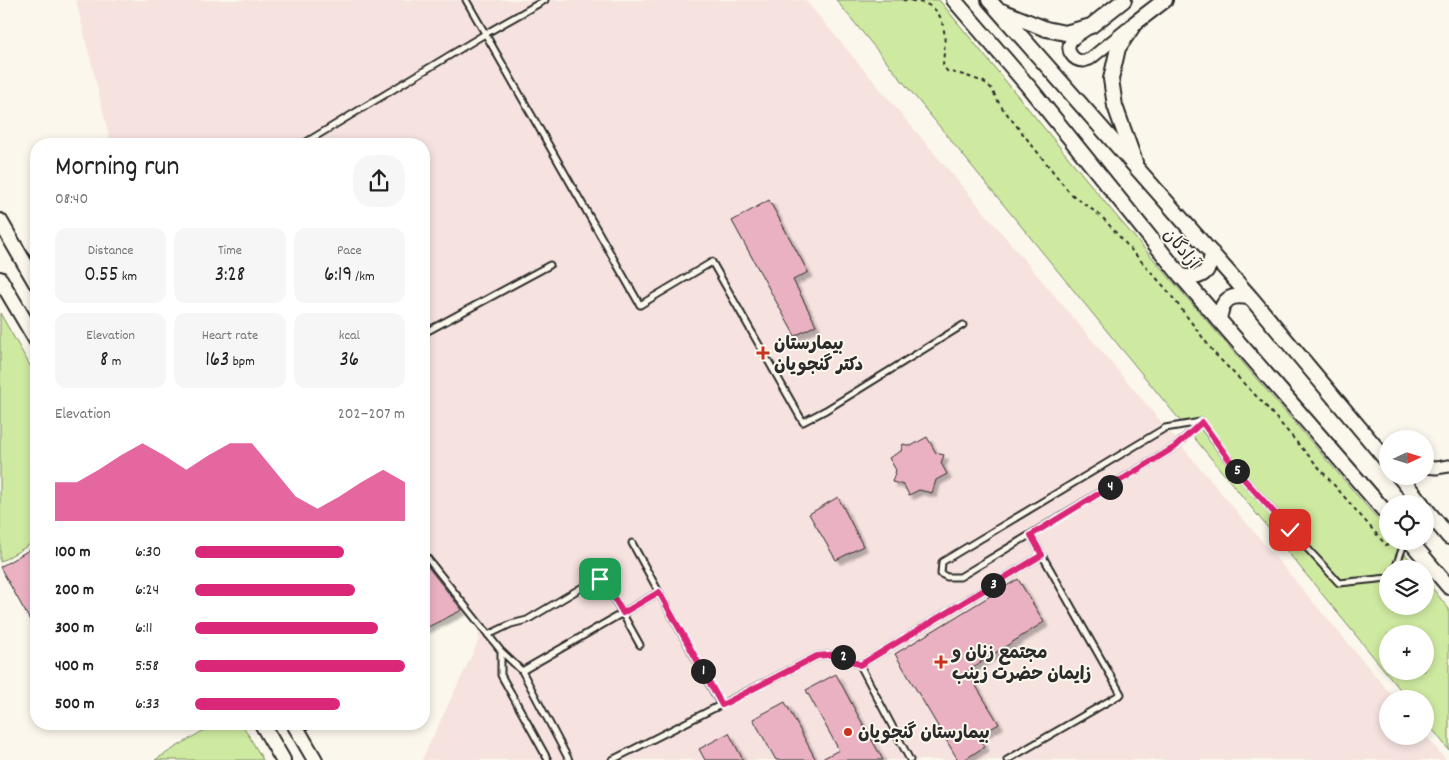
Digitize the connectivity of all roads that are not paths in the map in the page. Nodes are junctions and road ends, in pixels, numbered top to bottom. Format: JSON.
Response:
{"nodes":[{"id":1,"x":466,"y":0,"type":"edge"},
{"id":2,"x":545,"y":0,"type":"edge"},
{"id":3,"x":954,"y":0,"type":"edge"},
{"id":4,"x":1124,"y":0,"type":"edge"},
{"id":5,"x":1165,"y":0,"type":"edge"},
{"id":6,"x":992,"y":4,"type":"edge"},
{"id":7,"x":1135,"y":23,"type":"junction"},
{"id":8,"x":1090,"y":26,"type":"junction"},
{"id":9,"x":485,"y":34,"type":"junction"},
{"id":10,"x":313,"y":138,"type":"edge"},
{"id":11,"x":1138,"y":170,"type":"junction"},
{"id":12,"x":0,"y":221,"type":"edge"},
{"id":13,"x":1212,"y":253,"type":"junction"},
{"id":14,"x":550,"y":265,"type":"dead end"},
{"id":15,"x":30,"y":273,"type":"edge"},
{"id":16,"x":1181,"y":276,"type":"junction"},
{"id":17,"x":0,"y":279,"type":"edge"},
{"id":18,"x":1251,"y":298,"type":"junction"},
{"id":19,"x":1219,"y":320,"type":"junction"},
{"id":20,"x":964,"y":325,"type":"dead end"},
{"id":21,"x":430,"y":329,"type":"edge"},
{"id":22,"x":30,"y":330,"type":"edge"},
{"id":23,"x":1202,"y":422,"type":"junction"},
{"id":24,"x":1362,"y":431,"type":"junction"},
{"id":25,"x":1379,"y":443,"type":"edge"},
{"id":26,"x":1379,"y":451,"type":"edge"},
{"id":27,"x":1449,"y":466,"type":"edge"},
{"id":28,"x":1434,"y":468,"type":"edge"},
{"id":29,"x":1406,"y":485,"type":"edge"},
{"id":30,"x":1415,"y":495,"type":"edge"},
{"id":31,"x":1379,"y":505,"type":"edge"},
{"id":32,"x":1434,"y":519,"type":"edge"},
{"id":33,"x":1031,"y":535,"type":"junction"},
{"id":34,"x":1449,"y":537,"type":"edge"},
{"id":35,"x":632,"y":543,"type":"dead end"},
{"id":36,"x":1417,"y":550,"type":"edge"},
{"id":37,"x":1042,"y":555,"type":"junction"},
{"id":38,"x":430,"y":562,"type":"edge"},
{"id":39,"x":1379,"y":579,"type":"edge"},
{"id":40,"x":1449,"y":586,"type":"edge"},
{"id":41,"x":659,"y":592,"type":"junction"},
{"id":42,"x":623,"y":613,"type":"junction"},
{"id":43,"x":488,"y":635,"type":"junction"},
{"id":44,"x":640,"y":645,"type":"dead end"},
{"id":45,"x":501,"y":652,"type":"junction"},
{"id":46,"x":860,"y":665,"type":"junction"},
{"id":47,"x":522,"y":671,"type":"junction"},
{"id":48,"x":722,"y":705,"type":"junction"},
{"id":49,"x":266,"y":730,"type":"edge"},
{"id":50,"x":298,"y":730,"type":"edge"},
{"id":51,"x":283,"y":760,"type":"edge"},
{"id":52,"x":315,"y":760,"type":"edge"},
{"id":53,"x":548,"y":760,"type":"edge"},
{"id":54,"x":569,"y":760,"type":"edge"},
{"id":55,"x":612,"y":760,"type":"edge"},
{"id":56,"x":910,"y":760,"type":"edge"},
{"id":57,"x":1007,"y":760,"type":"edge"}],
"edges":[{"from":1,"to":9,"type":"lane"},
{"from":2,"to":9,"type":"lane"},
{"from":3,"to":16,"type":"main road","name":"آزادگان"},
{"from":4,"to":8,"type":"main road"},
{"from":5,"to":7,"type":"main road"},
{"from":6,"to":8,"type":"main road"},
{"from":6,"to":11,"type":"main road","name":"آزادگان"},
{"from":7,"to":8,"type":"street"},
{"from":7,"to":11,"type":"main road"},
{"from":9,"to":10,"type":"lane"},
{"from":9,"to":20,"type":"lane"},
{"from":11,"to":13,"type":"main road","name":"آزادگان"},
{"from":12,"to":15,"type":"main road"},
{"from":13,"to":16,"type":"main road"},
{"from":13,"to":18,"type":"main road","name":"آزادگان"},
{"from":14,"to":21,"type":"lane"},
{"from":16,"to":19,"type":"main road","name":"آزادگان"},
{"from":17,"to":22,"type":"main road"},
{"from":18,"to":19,"type":"main road"},
{"from":18,"to":24,"type":"main road","name":"آزادگان"},
{"from":19,"to":31,"type":"main road","name":"آزادگان"},
{"from":23,"to":33,"type":"lane"},
{"from":23,"to":33,"type":"lane"},
{"from":23,"to":39,"type":"lane"},
{"from":24,"to":25,"type":"street"},
{"from":24,"to":26,"type":"main road","name":"آزادگان"},
{"from":27,"to":28,"type":"street"},
{"from":29,"to":30,"type":"main road"},
{"from":32,"to":34,"type":"main road"},
{"from":33,"to":37,"type":"lane"},
{"from":35,"to":41,"type":"lane"},
{"from":36,"to":40,"type":"main road"},
{"from":37,"to":46,"type":"lane"},
{"from":37,"to":57,"type":"lane"},
{"from":38,"to":43,"type":"lane"},
{"from":41,"to":42,"type":"lane"},
{"from":41,"to":48,"type":"lane"},
{"from":42,"to":43,"type":"lane"},
{"from":42,"to":44,"type":"lane"},
{"from":42,"to":47,"type":"lane"},
{"from":43,"to":45,"type":"lane"},
{"from":45,"to":47,"type":"lane"},
{"from":45,"to":53,"type":"lane"},
{"from":46,"to":48,"type":"lane"},
{"from":46,"to":56,"type":"lane"},
{"from":47,"to":54,"type":"lane"},
{"from":48,"to":55,"type":"lane"},
{"from":49,"to":51,"type":"main road"},
{"from":50,"to":52,"type":"main road"}]}
